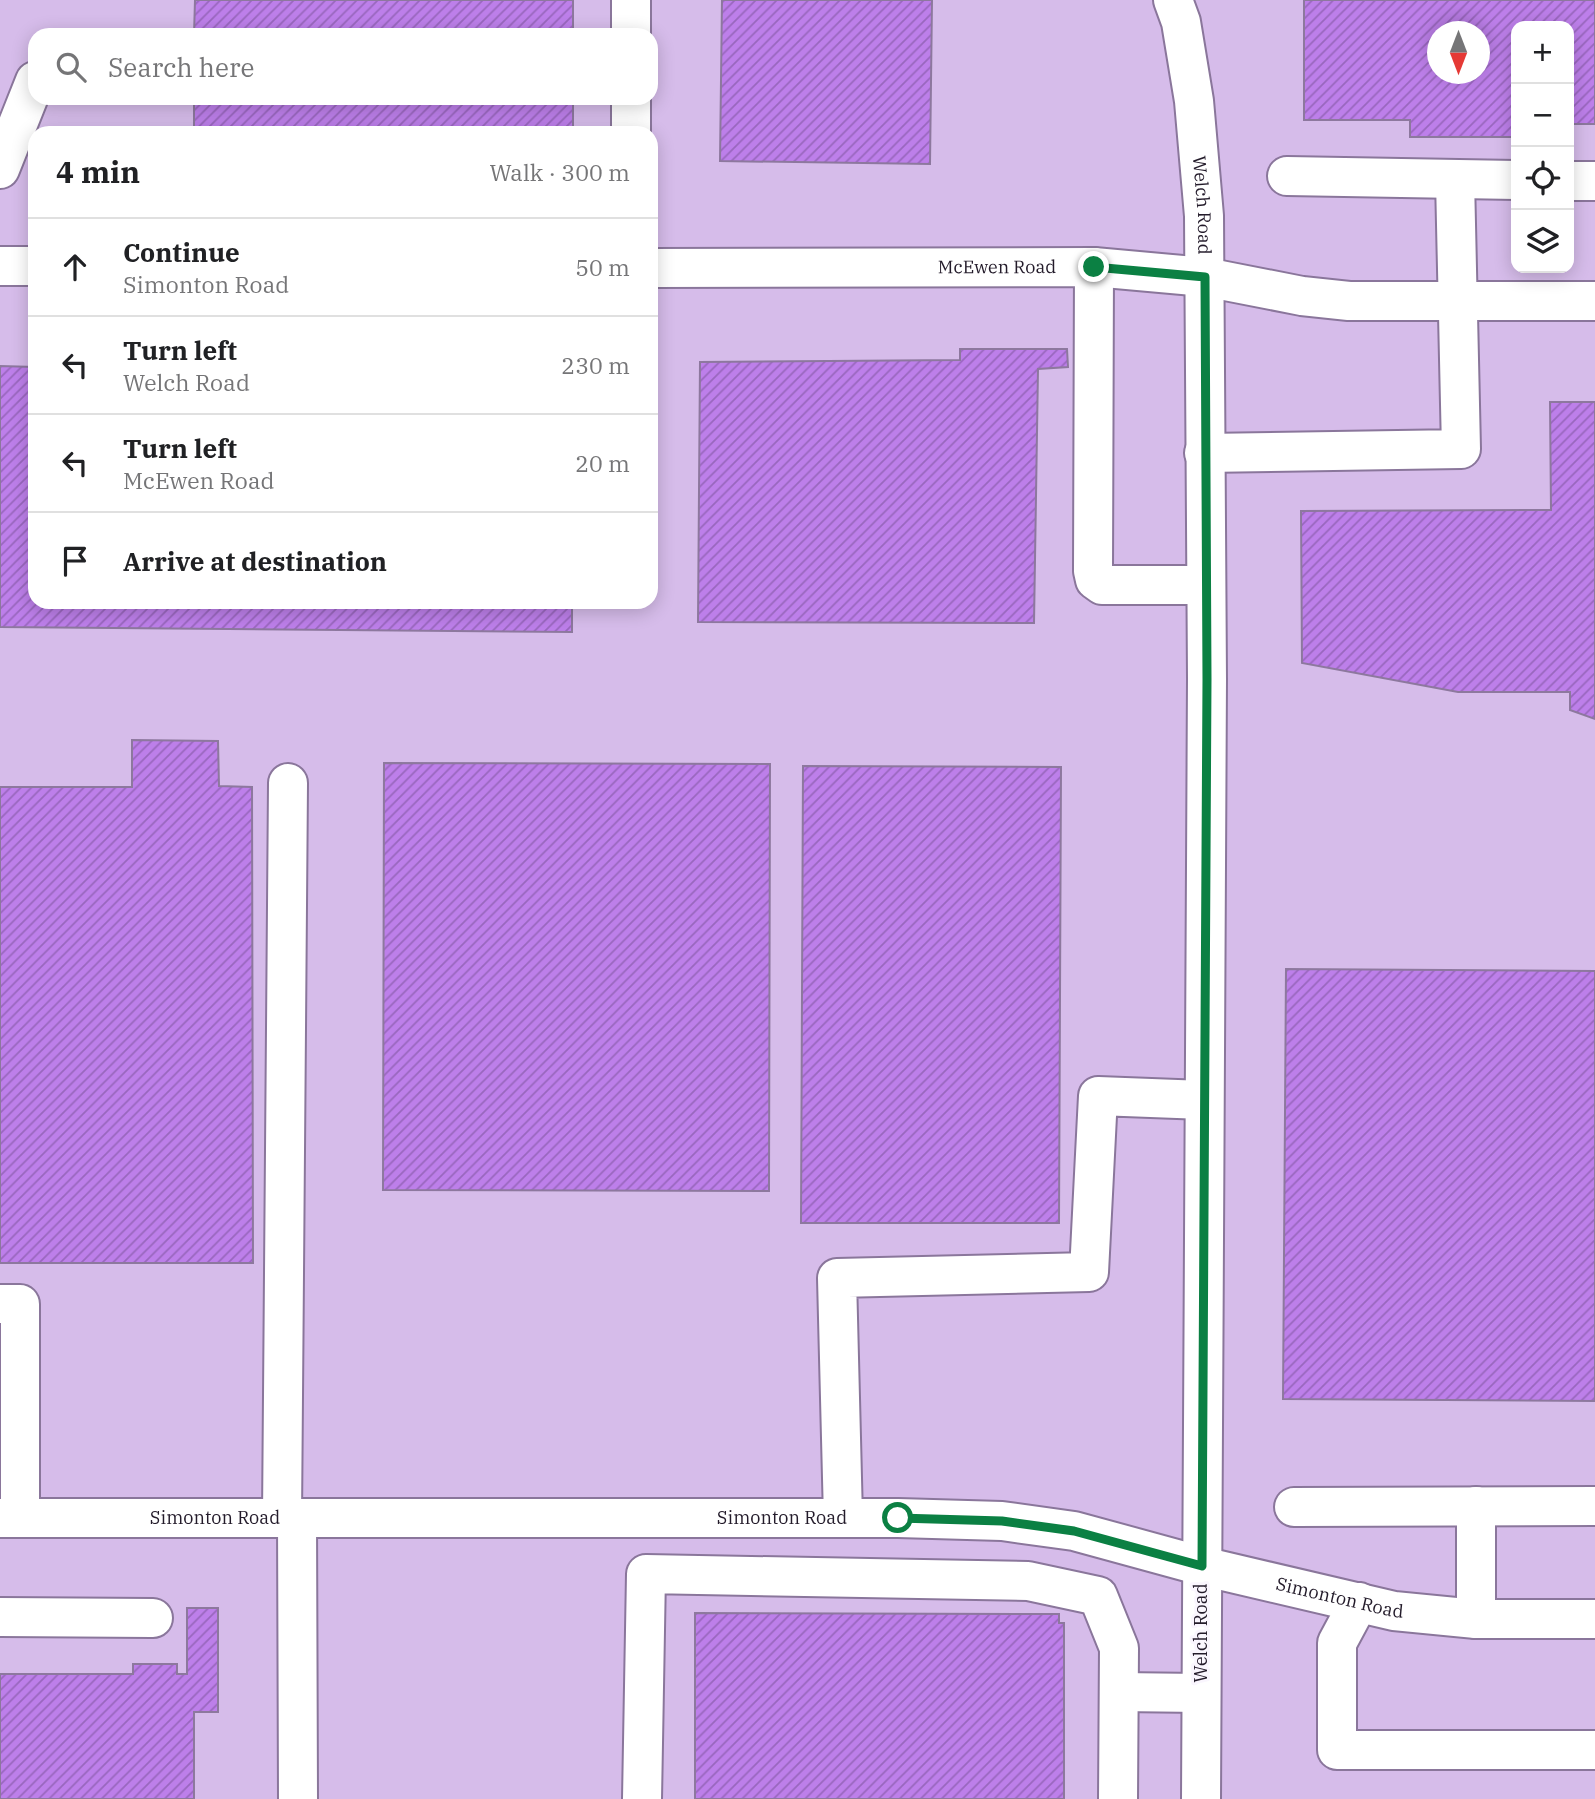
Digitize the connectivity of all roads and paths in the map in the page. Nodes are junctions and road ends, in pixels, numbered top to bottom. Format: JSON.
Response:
{"nodes":[{"id":1,"x":631,"y":0,"type":"edge"},
{"id":2,"x":1173,"y":0,"type":"edge"},
{"id":3,"x":631,"y":28,"type":"edge"},
{"id":4,"x":28,"y":105,"type":"edge"},
{"id":5,"x":631,"y":105,"type":"edge"},
{"id":6,"x":631,"y":126,"type":"edge"},
{"id":7,"x":14,"y":157,"type":"edge"},
{"id":8,"x":1287,"y":176,"type":"dead end"},
{"id":9,"x":1455,"y":179,"type":"junction"},
{"id":10,"x":1511,"y":180,"type":"edge"},
{"id":11,"x":1574,"y":181,"type":"edge"},
{"id":12,"x":1595,"y":181,"type":"edge"},
{"id":13,"x":0,"y":266,"type":"edge"},
{"id":14,"x":28,"y":266,"type":"edge"},
{"id":15,"x":1094,"y":267,"type":"junction"},
{"id":16,"x":658,"y":268,"type":"edge"},
{"id":17,"x":1205,"y":277,"type":"junction"},
{"id":18,"x":1457,"y":300,"type":"junction"},
{"id":19,"x":1595,"y":301,"type":"edge"},
{"id":20,"x":1204,"y":453,"type":"junction"},
{"id":21,"x":1206,"y":585,"type":"junction"},
{"id":22,"x":288,"y":783,"type":"dead end"},
{"id":23,"x":1204,"y":1100,"type":"junction"},
{"id":24,"x":0,"y":1304,"type":"edge"},
{"id":25,"x":1476,"y":1506,"type":"junction"},
{"id":26,"x":1595,"y":1506,"type":"edge"},
{"id":27,"x":1294,"y":1507,"type":"dead end"},
{"id":28,"x":10,"y":1518,"type":"edge"},
{"id":29,"x":289,"y":1518,"type":"junction"},
{"id":30,"x":648,"y":1518,"type":"junction"},
{"id":31,"x":843,"y":1518,"type":"junction"},
{"id":32,"x":1202,"y":1566,"type":"junction"},
{"id":33,"x":646,"y":1574,"type":"junction"},
{"id":34,"x":1359,"y":1601,"type":"junction"},
{"id":35,"x":0,"y":1618,"type":"edge"},
{"id":36,"x":153,"y":1618,"type":"dead end"},
{"id":37,"x":1476,"y":1619,"type":"junction"},
{"id":38,"x":1595,"y":1619,"type":"edge"},
{"id":39,"x":1119,"y":1692,"type":"junction"},
{"id":40,"x":1201,"y":1693,"type":"junction"},
{"id":41,"x":1595,"y":1750,"type":"edge"},
{"id":42,"x":298,"y":1799,"type":"edge"},
{"id":43,"x":642,"y":1799,"type":"edge"},
{"id":44,"x":1118,"y":1799,"type":"edge"},
{"id":45,"x":1201,"y":1799,"type":"edge"}],
"edges":[{"from":1,"to":3,"type":"street"},
{"from":2,"to":17,"type":"street","name":"Welch Road"},
{"from":4,"to":7,"type":"street"},
{"from":5,"to":6,"type":"street"},
{"from":8,"to":9,"type":"street"},
{"from":9,"to":10,"type":"street"},
{"from":9,"to":18,"type":"street"},
{"from":11,"to":12,"type":"street"},
{"from":13,"to":14,"type":"street"},
{"from":15,"to":16,"type":"street","name":"McEwen Road"},
{"from":15,"to":17,"type":"street","name":"McEwen Road"},
{"from":15,"to":21,"type":"street"},
{"from":17,"to":18,"type":"street","name":"McEwen Road"},
{"from":17,"to":20,"type":"street","name":"Welch Road"},
{"from":18,"to":19,"type":"street","name":"McEwen Road"},
{"from":18,"to":20,"type":"street"},
{"from":20,"to":21,"type":"street","name":"Welch Road"},
{"from":21,"to":23,"type":"street","name":"Welch Road"},
{"from":22,"to":29,"type":"street"},
{"from":23,"to":31,"type":"street"},
{"from":23,"to":32,"type":"street","name":"Welch Road"},
{"from":24,"to":28,"type":"street"},
{"from":25,"to":26,"type":"street"},
{"from":25,"to":27,"type":"street"},
{"from":25,"to":37,"type":"street"},
{"from":28,"to":29,"type":"street","name":"Simonton Road"},
{"from":29,"to":30,"type":"street","name":"Simonton Road"},
{"from":29,"to":42,"type":"street"},
{"from":30,"to":31,"type":"street","name":"Simonton Road"},
{"from":30,"to":33,"type":"street"},
{"from":31,"to":32,"type":"street","name":"Simonton Road"},
{"from":32,"to":34,"type":"street","name":"Simonton Road"},
{"from":32,"to":40,"type":"street","name":"Welch Road"},
{"from":33,"to":39,"type":"street"},
{"from":33,"to":43,"type":"street"},
{"from":34,"to":37,"type":"street","name":"Simonton Road"},
{"from":34,"to":41,"type":"street"},
{"from":35,"to":36,"type":"street"},
{"from":37,"to":38,"type":"street","name":"Simonton Road"},
{"from":39,"to":40,"type":"street"},
{"from":39,"to":44,"type":"street"},
{"from":40,"to":45,"type":"street","name":"Welch Road"}]}
